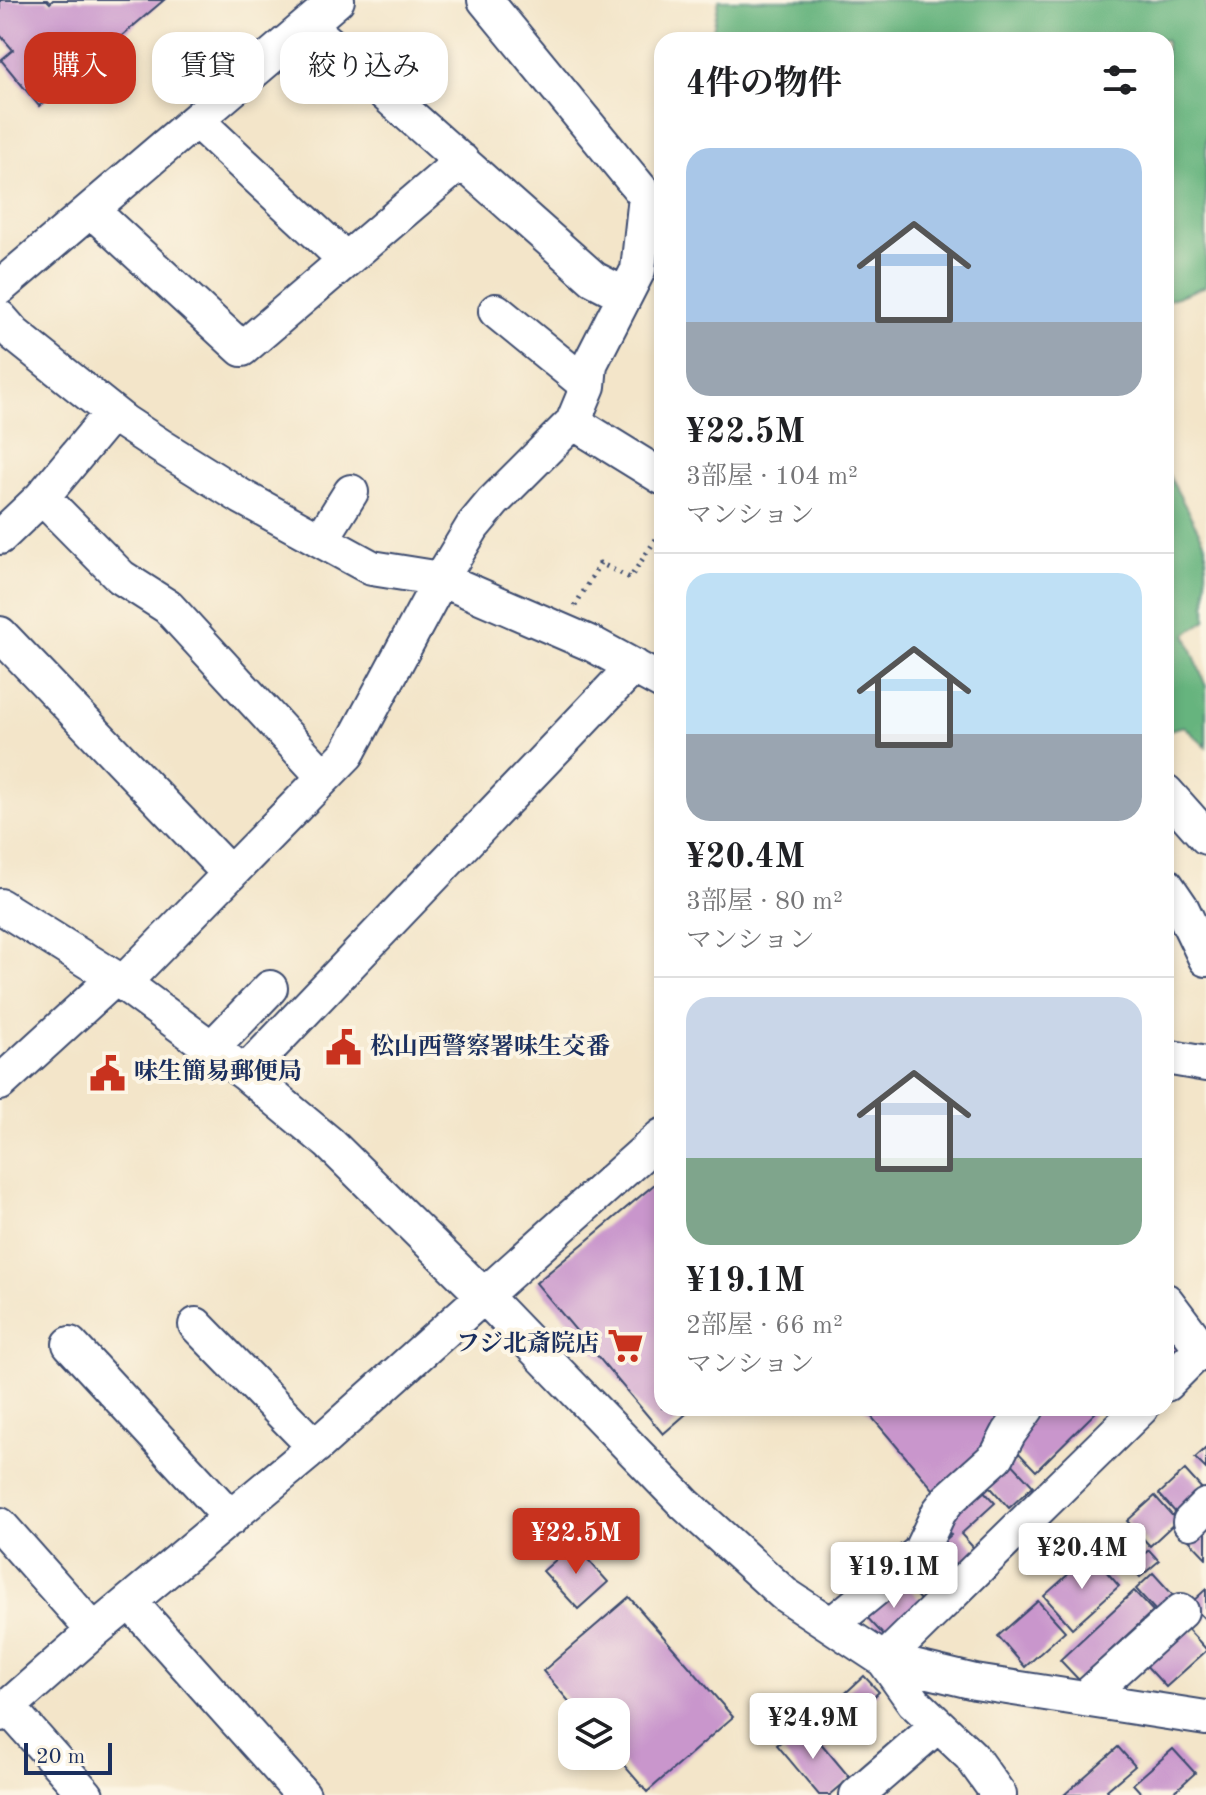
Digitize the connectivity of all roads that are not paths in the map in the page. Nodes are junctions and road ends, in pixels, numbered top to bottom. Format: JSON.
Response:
{"nodes":[{"id":1,"x":337,"y":0,"type":"edge"},
{"id":2,"x":497,"y":7,"type":"edge"},
{"id":3,"x":308,"y":25,"type":"junction"},
{"id":4,"x":196,"y":120,"type":"junction"},
{"id":5,"x":462,"y":161,"type":"junction"},
{"id":6,"x":91,"y":210,"type":"junction"},
{"id":7,"x":346,"y":260,"type":"junction"},
{"id":8,"x":0,"y":287,"type":"edge"},
{"id":9,"x":625,"y":295,"type":"junction"},
{"id":10,"x":496,"y":311,"type":"dead end"},
{"id":11,"x":0,"y":318,"type":"edge"},
{"id":12,"x":588,"y":386,"type":"junction"},
{"id":13,"x":112,"y":413,"type":"junction"},
{"id":14,"x":573,"y":422,"type":"junction"},
{"id":15,"x":654,"y":472,"type":"edge"},
{"id":16,"x":351,"y":492,"type":"dead end"},
{"id":17,"x":42,"y":497,"type":"junction"},
{"id":18,"x":0,"y":537,"type":"edge"},
{"id":19,"x":321,"y":540,"type":"junction"},
{"id":20,"x":441,"y":579,"type":"junction"},
{"id":21,"x":0,"y":634,"type":"edge"},
{"id":22,"x":648,"y":674,"type":"edge"},
{"id":23,"x":324,"y":777,"type":"junction"},
{"id":24,"x":1174,"y":801,"type":"edge"},
{"id":25,"x":1206,"y":837,"type":"edge"},
{"id":26,"x":230,"y":874,"type":"junction"},
{"id":27,"x":1174,"y":897,"type":"edge"},
{"id":28,"x":0,"y":906,"type":"edge"},
{"id":29,"x":1206,"y":959,"type":"edge"},
{"id":30,"x":119,"y":981,"type":"junction"},
{"id":31,"x":270,"y":988,"type":"dead end"},
{"id":32,"x":212,"y":1048,"type":"junction"},
{"id":33,"x":1174,"y":1058,"type":"edge"},
{"id":34,"x":1206,"y":1064,"type":"edge"},
{"id":35,"x":245,"y":1073,"type":"junction"},
{"id":36,"x":0,"y":1083,"type":"edge"},
{"id":37,"x":654,"y":1143,"type":"edge"},
{"id":38,"x":484,"y":1296,"type":"junction"},
{"id":39,"x":1174,"y":1312,"type":"edge"},
{"id":40,"x":196,"y":1325,"type":"dead end"},
{"id":41,"x":70,"y":1344,"type":"dead end"},
{"id":42,"x":1204,"y":1351,"type":"edge"},
{"id":43,"x":1174,"y":1377,"type":"edge"},
{"id":44,"x":1021,"y":1416,"type":"edge"},
{"id":45,"x":1133,"y":1416,"type":"edge"},
{"id":46,"x":315,"y":1447,"type":"junction"},
{"id":47,"x":231,"y":1518,"type":"junction"},
{"id":48,"x":0,"y":1525,"type":"edge"},
{"id":49,"x":130,"y":1602,"type":"junction"},
{"id":50,"x":1181,"y":1611,"type":"dead end"},
{"id":51,"x":831,"y":1625,"type":"junction"},
{"id":52,"x":94,"y":1631,"type":"junction"},
{"id":53,"x":884,"y":1660,"type":"junction"},
{"id":54,"x":1084,"y":1699,"type":"junction"},
{"id":55,"x":4,"y":1710,"type":"edge"},
{"id":56,"x":1206,"y":1718,"type":"edge"},
{"id":57,"x":938,"y":1725,"type":"junction"},
{"id":58,"x":86,"y":1795,"type":"edge"},
{"id":59,"x":303,"y":1795,"type":"edge"},
{"id":60,"x":857,"y":1795,"type":"edge"},
{"id":61,"x":999,"y":1795,"type":"edge"}],
"edges":[{"from":1,"to":3,"type":"street"},
{"from":2,"to":9,"type":"street"},
{"from":3,"to":4,"type":"street"},
{"from":3,"to":5,"type":"street"},
{"from":4,"to":6,"type":"street"},
{"from":4,"to":7,"type":"street"},
{"from":5,"to":7,"type":"street"},
{"from":5,"to":9,"type":"street"},
{"from":6,"to":7,"type":"street"},
{"from":6,"to":8,"type":"street"},
{"from":9,"to":12,"type":"street"},
{"from":10,"to":12,"type":"street"},
{"from":11,"to":13,"type":"street"},
{"from":12,"to":14,"type":"street"},
{"from":13,"to":17,"type":"street"},
{"from":13,"to":19,"type":"street"},
{"from":14,"to":15,"type":"street"},
{"from":14,"to":20,"type":"street"},
{"from":16,"to":19,"type":"street"},
{"from":17,"to":18,"type":"street"},
{"from":17,"to":23,"type":"street"},
{"from":19,"to":20,"type":"street"},
{"from":20,"to":22,"type":"street"},
{"from":20,"to":23,"type":"street"},
{"from":21,"to":26,"type":"street"},
{"from":22,"to":35,"type":"street"},
{"from":23,"to":26,"type":"street"},
{"from":24,"to":25,"type":"street"},
{"from":26,"to":30,"type":"street"},
{"from":27,"to":29,"type":"street"},
{"from":28,"to":30,"type":"street"},
{"from":30,"to":32,"type":"street"},
{"from":30,"to":36,"type":"street"},
{"from":31,"to":32,"type":"street"},
{"from":32,"to":35,"type":"street"},
{"from":33,"to":34,"type":"street"},
{"from":35,"to":38,"type":"street"},
{"from":37,"to":38,"type":"street"},
{"from":38,"to":46,"type":"street"},
{"from":38,"to":51,"type":"street"},
{"from":39,"to":42,"type":"street"},
{"from":40,"to":46,"type":"street"},
{"from":41,"to":47,"type":"street"},
{"from":42,"to":43,"type":"street"},
{"from":44,"to":51,"type":"street"},
{"from":45,"to":53,"type":"street"},
{"from":46,"to":47,"type":"street"},
{"from":47,"to":49,"type":"street"},
{"from":48,"to":52,"type":"street"},
{"from":49,"to":52,"type":"street"},
{"from":49,"to":59,"type":"street"},
{"from":50,"to":54,"type":"street"},
{"from":51,"to":53,"type":"street"},
{"from":52,"to":55,"type":"street"},
{"from":53,"to":54,"type":"street"},
{"from":53,"to":57,"type":"street"},
{"from":54,"to":56,"type":"street"},
{"from":55,"to":58,"type":"street"},
{"from":57,"to":60,"type":"street"},
{"from":57,"to":61,"type":"street"}]}
